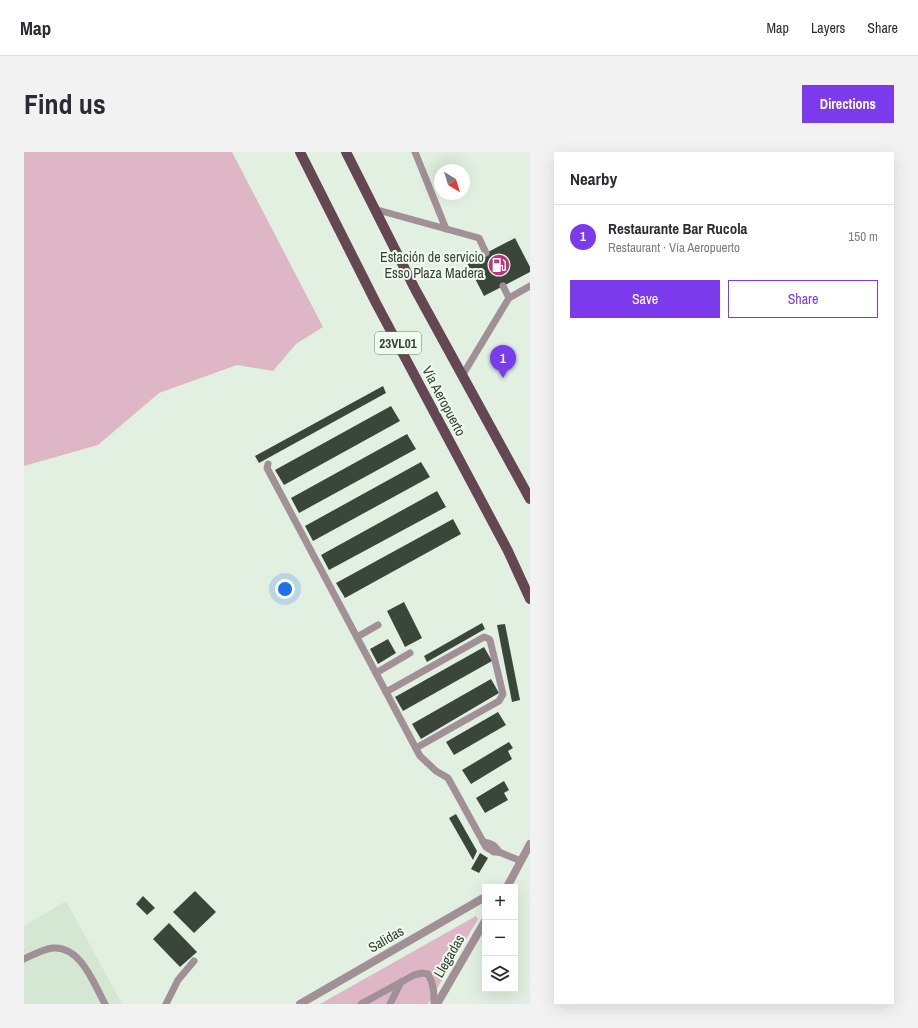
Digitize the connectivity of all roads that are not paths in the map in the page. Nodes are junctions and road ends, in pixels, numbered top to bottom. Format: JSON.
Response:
{"nodes":[{"id":1,"x":300,"y":152,"type":"edge"},
{"id":2,"x":346,"y":152,"type":"edge"},
{"id":3,"x":415,"y":152,"type":"edge"},
{"id":4,"x":374,"y":209,"type":"junction"},
{"id":5,"x":446,"y":229,"type":"junction"},
{"id":6,"x":486,"y":253,"type":"dead end"},
{"id":7,"x":503,"y":286,"type":"dead end"},
{"id":8,"x":530,"y":286,"type":"edge"},
{"id":9,"x":508,"y":298,"type":"junction"},
{"id":10,"x":462,"y":376,"type":"junction"},
{"id":11,"x":268,"y":464,"type":"dead end"},
{"id":12,"x":530,"y":499,"type":"edge"},
{"id":13,"x":530,"y":599,"type":"edge"},
{"id":14,"x":378,"y":625,"type":"dead end"},
{"id":15,"x":357,"y":637,"type":"junction"},
{"id":16,"x":410,"y":653,"type":"dead end"},
{"id":17,"x":376,"y":673,"type":"junction"},
{"id":18,"x":386,"y":692,"type":"junction"},
{"id":19,"x":416,"y":748,"type":"junction"},
{"id":20,"x":530,"y":844,"type":"edge"},
{"id":21,"x":521,"y":861,"type":"junction"},
{"id":22,"x":507,"y":884,"type":"edge"},
{"id":23,"x":482,"y":899,"type":"edge"},
{"id":24,"x":482,"y":926,"type":"edge"},
{"id":25,"x":24,"y":959,"type":"edge"},
{"id":26,"x":194,"y":961,"type":"dead end"},
{"id":27,"x":401,"y":982,"type":"junction"},
{"id":28,"x":105,"y":1004,"type":"edge"},
{"id":29,"x":166,"y":1004,"type":"edge"},
{"id":30,"x":300,"y":1004,"type":"edge"},
{"id":31,"x":361,"y":1004,"type":"edge"},
{"id":32,"x":390,"y":1004,"type":"edge"},
{"id":33,"x":435,"y":1004,"type":"edge"}],
"edges":[{"from":1,"to":13,"type":"main road","name":"Vía Aeropuerto","number":"23VL01"},
{"from":2,"to":4,"type":"main road","name":"Vía Aeropuerto","number":"23VL01"},
{"from":3,"to":5,"type":"lane"},
{"from":4,"to":5,"type":"lane"},
{"from":4,"to":10,"type":"main road","name":"Vía Aeropuerto","number":"23VL01"},
{"from":5,"to":6,"type":"lane"},
{"from":7,"to":9,"type":"lane"},
{"from":8,"to":9,"type":"lane"},
{"from":9,"to":10,"type":"lane"},
{"from":10,"to":12,"type":"main road","name":"Vía Aeropuerto","number":"23VL01"},
{"from":11,"to":15,"type":"lane"},
{"from":14,"to":15,"type":"lane"},
{"from":15,"to":17,"type":"lane"},
{"from":16,"to":17,"type":"lane"},
{"from":17,"to":18,"type":"lane"},
{"from":18,"to":19,"type":"lane"},
{"from":18,"to":19,"type":"lane"},
{"from":19,"to":21,"type":"lane"},
{"from":20,"to":21,"type":"street"},
{"from":21,"to":22,"type":"street"},
{"from":23,"to":30,"type":"street","name":"Salidas"},
{"from":24,"to":33,"type":"street","name":"Llegadas"},
{"from":25,"to":28,"type":"lane"},
{"from":26,"to":29,"type":"lane"},
{"from":27,"to":31,"type":"lane"},
{"from":27,"to":32,"type":"lane"},
{"from":27,"to":33,"type":"lane"}]}
